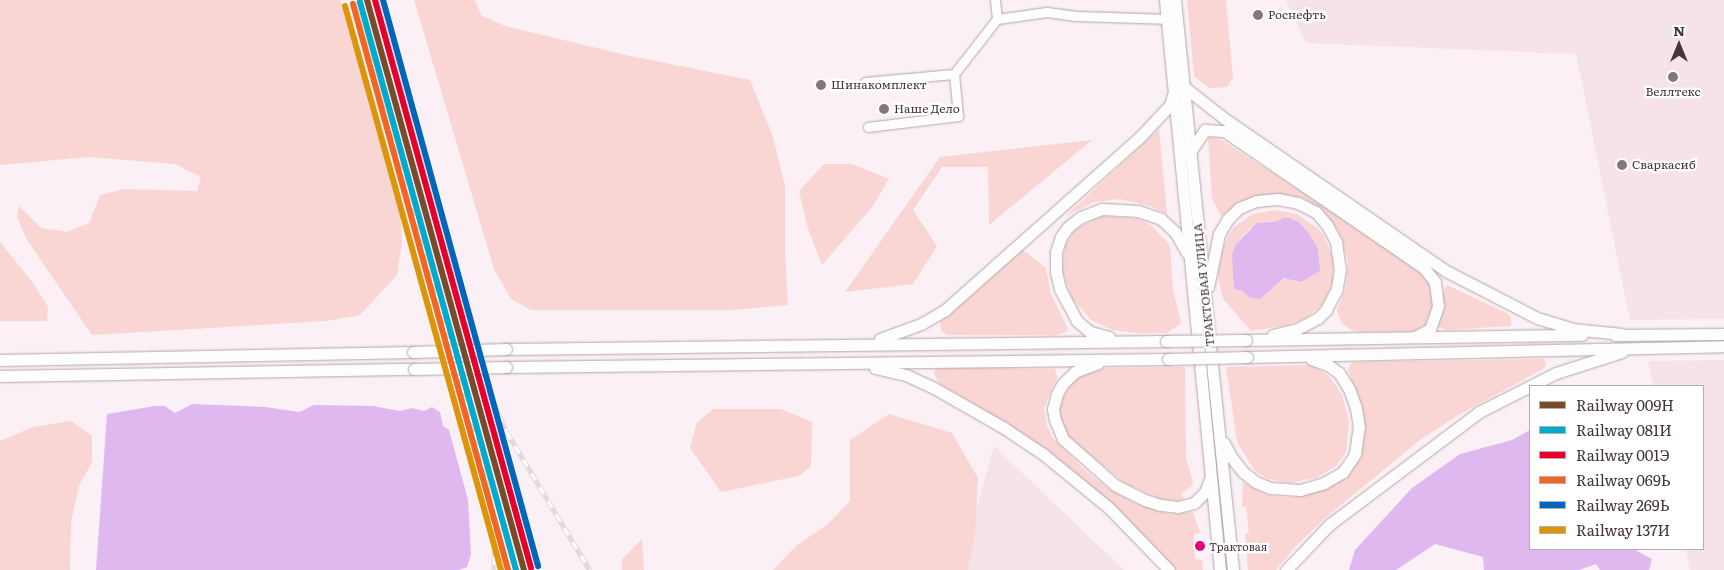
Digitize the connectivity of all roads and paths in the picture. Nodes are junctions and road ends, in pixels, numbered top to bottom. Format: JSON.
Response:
{"nodes":[{"id":1,"x":995,"y":0,"type":"edge"},
{"id":2,"x":1165,"y":0,"type":"edge"},
{"id":3,"x":1175,"y":0,"type":"edge"},
{"id":4,"x":1182,"y":0,"type":"edge"},
{"id":5,"x":1172,"y":18,"type":"junction"},
{"id":6,"x":997,"y":19,"type":"junction"},
{"id":7,"x":954,"y":74,"type":"junction"},
{"id":8,"x":865,"y":82,"type":"dead end"},
{"id":9,"x":1178,"y":89,"type":"junction"},
{"id":10,"x":868,"y":127,"type":"dead end"},
{"id":11,"x":1190,"y":152,"type":"junction"},
{"id":12,"x":1190,"y":261,"type":"junction"},
{"id":13,"x":1206,"y":306,"type":"junction"},
{"id":14,"x":1622,"y":334,"type":"junction"},
{"id":15,"x":1724,"y":334,"type":"edge"},
{"id":16,"x":1409,"y":339,"type":"junction"},
{"id":17,"x":1246,"y":340,"type":"junction"},
{"id":18,"x":1166,"y":341,"type":"junction"},
{"id":19,"x":816,"y":344,"type":"junction"},
{"id":20,"x":1644,"y":346,"type":"junction"},
{"id":21,"x":1724,"y":346,"type":"edge"},
{"id":22,"x":0,"y":354,"type":"edge"},
{"id":23,"x":1297,"y":356,"type":"junction"},
{"id":24,"x":1168,"y":359,"type":"junction"},
{"id":25,"x":0,"y":360,"type":"edge"},
{"id":26,"x":52,"y":360,"type":"junction"},
{"id":27,"x":816,"y":364,"type":"junction"},
{"id":28,"x":0,"y":376,"type":"edge"},
{"id":29,"x":1532,"y":385,"type":"edge"},
{"id":30,"x":1529,"y":387,"type":"edge"},
{"id":31,"x":1220,"y":435,"type":"junction"},
{"id":32,"x":1212,"y":476,"type":"junction"},
{"id":33,"x":1169,"y":570,"type":"edge"},
{"id":34,"x":1220,"y":570,"type":"edge"},
{"id":35,"x":1233,"y":570,"type":"edge"},
{"id":36,"x":1286,"y":570,"type":"edge"}],
"edges":[{"from":1,"to":6,"type":"street"},
{"from":2,"to":5,"type":"main road","name":"ТРАКТОВАЯ УЛИЦА"},
{"from":3,"to":5,"type":"main road","name":"ТРАКТОВАЯ УЛИЦА"},
{"from":4,"to":5,"type":"main road"},
{"from":5,"to":6,"type":"street"},
{"from":5,"to":9,"type":"main road","name":"ТРАКТОВАЯ УЛИЦА"},
{"from":6,"to":7,"type":"street"},
{"from":7,"to":8,"type":"street"},
{"from":7,"to":10,"type":"street"},
{"from":9,"to":11,"type":"main road","name":"ТРАКТОВАЯ УЛИЦА"},
{"from":9,"to":12,"type":"main road","name":"ТРАКТОВАЯ УЛИЦА"},
{"from":9,"to":14,"type":"main road"},
{"from":9,"to":19,"type":"main road"},
{"from":11,"to":13,"type":"main road","name":"ТРАКТОВАЯ УЛИЦА"},
{"from":11,"to":16,"type":"main road"},
{"from":12,"to":18,"type":"main road"},
{"from":12,"to":32,"type":"main road","name":"ТРАКТОВАЯ УЛИЦА"},
{"from":13,"to":17,"type":"main road"},
{"from":13,"to":31,"type":"main road","name":"ТРАКТОВАЯ УЛИЦА"},
{"from":14,"to":15,"type":"main road"},
{"from":14,"to":16,"type":"main road"},
{"from":16,"to":17,"type":"main road"},
{"from":17,"to":18,"type":"main road","bridge":true},
{"from":18,"to":19,"type":"main road"},
{"from":19,"to":26,"type":"main road","bridge":true},
{"from":20,"to":21,"type":"main road"},
{"from":20,"to":23,"type":"main road"},
{"from":20,"to":29,"type":"main road"},
{"from":22,"to":26,"type":"main road"},
{"from":23,"to":24,"type":"main road","bridge":true},
{"from":23,"to":31,"type":"main road"},
{"from":24,"to":27,"type":"main road"},
{"from":24,"to":32,"type":"main road"},
{"from":25,"to":26,"type":"main road"},
{"from":27,"to":28,"type":"main road","bridge":true},
{"from":27,"to":33,"type":"main road"},
{"from":30,"to":36,"type":"main road"},
{"from":31,"to":35,"type":"main road","name":"ТРАКТОВАЯ УЛИЦА"},
{"from":32,"to":34,"type":"main road","name":"ТРАКТОВАЯ УЛИЦА"}]}
